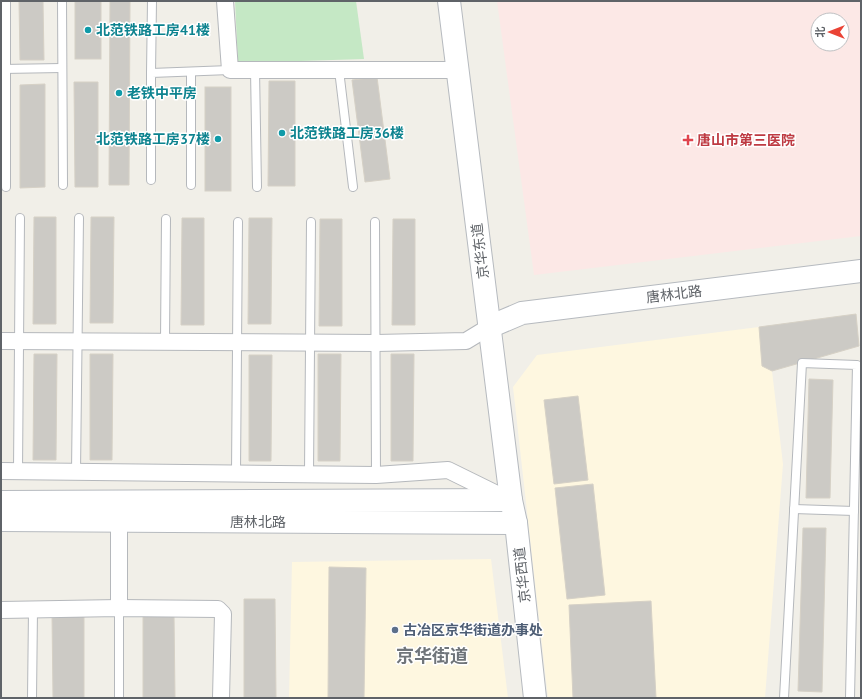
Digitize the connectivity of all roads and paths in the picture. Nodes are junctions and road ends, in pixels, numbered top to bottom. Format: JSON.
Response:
{"nodes":[{"id":1,"x":6,"y":1,"type":"edge"},
{"id":2,"x":62,"y":1,"type":"edge"},
{"id":3,"x":152,"y":1,"type":"edge"},
{"id":4,"x":225,"y":1,"type":"edge"},
{"id":5,"x":449,"y":1,"type":"edge"},
{"id":6,"x":62,"y":68,"type":"junction"},
{"id":7,"x":3,"y":69,"type":"edge"},
{"id":8,"x":230,"y":70,"type":"junction"},
{"id":9,"x":255,"y":70,"type":"junction"},
{"id":10,"x":339,"y":70,"type":"junction"},
{"id":11,"x":458,"y":70,"type":"junction"},
{"id":12,"x":190,"y":72,"type":"junction"},
{"id":13,"x":152,"y":73,"type":"junction"},
{"id":14,"x":151,"y":180,"type":"dead end"},
{"id":15,"x":62,"y":185,"type":"dead end"},
{"id":16,"x":191,"y":186,"type":"dead end"},
{"id":17,"x":6,"y":187,"type":"dead end"},
{"id":18,"x":258,"y":187,"type":"dead end"},
{"id":19,"x":353,"y":188,"type":"dead end"},
{"id":20,"x":20,"y":218,"type":"dead end"},
{"id":21,"x":79,"y":218,"type":"dead end"},
{"id":22,"x":166,"y":219,"type":"dead end"},
{"id":23,"x":238,"y":222,"type":"dead end"},
{"id":24,"x":311,"y":222,"type":"dead end"},
{"id":25,"x":375,"y":222,"type":"dead end"},
{"id":26,"x":861,"y":271,"type":"edge"},
{"id":27,"x":861,"y":283,"type":"edge"},
{"id":28,"x":490,"y":335,"type":"junction"},
{"id":29,"x":1,"y":342,"type":"edge"},
{"id":30,"x":19,"y":342,"type":"junction"},
{"id":31,"x":78,"y":342,"type":"junction"},
{"id":32,"x":165,"y":342,"type":"junction"},
{"id":33,"x":237,"y":342,"type":"junction"},
{"id":34,"x":310,"y":343,"type":"junction"},
{"id":35,"x":376,"y":343,"type":"junction"},
{"id":36,"x":859,"y":394,"type":"edge"},
{"id":37,"x":1,"y":471,"type":"edge"},
{"id":38,"x":18,"y":471,"type":"junction"},
{"id":39,"x":76,"y":472,"type":"junction"},
{"id":40,"x":236,"y":473,"type":"junction"},
{"id":41,"x":309,"y":474,"type":"junction"},
{"id":42,"x":376,"y":475,"type":"junction"},
{"id":43,"x":511,"y":500,"type":"junction"},
{"id":44,"x":1,"y":502,"type":"edge"},
{"id":45,"x":794,"y":509,"type":"junction"},
{"id":46,"x":854,"y":511,"type":"junction"},
{"id":47,"x":1,"y":520,"type":"edge"},
{"id":48,"x":119,"y":521,"type":"junction"},
{"id":49,"x":516,"y":523,"type":"junction"},
{"id":50,"x":119,"y":608,"type":"junction"},
{"id":51,"x":1,"y":610,"type":"edge"},
{"id":52,"x":33,"y":610,"type":"junction"},
{"id":53,"x":32,"y":698,"type":"edge"},
{"id":54,"x":119,"y":698,"type":"edge"},
{"id":55,"x":221,"y":698,"type":"edge"},
{"id":56,"x":535,"y":698,"type":"edge"},
{"id":57,"x":784,"y":698,"type":"edge"},
{"id":58,"x":850,"y":698,"type":"edge"}],
"edges":[{"from":1,"to":7,"type":"lane"},
{"from":2,"to":6,"type":"lane"},
{"from":3,"to":13,"type":"lane"},
{"from":4,"to":8,"type":"street"},
{"from":5,"to":11,"type":"main road","name":"京华东道"},
{"from":6,"to":7,"type":"lane"},
{"from":6,"to":15,"type":"lane"},
{"from":7,"to":17,"type":"lane"},
{"from":8,"to":9,"type":"street"},
{"from":8,"to":12,"type":"lane"},
{"from":9,"to":10,"type":"street"},
{"from":9,"to":18,"type":"lane"},
{"from":10,"to":11,"type":"street"},
{"from":10,"to":19,"type":"lane"},
{"from":11,"to":28,"type":"main road","name":"京华东道"},
{"from":12,"to":13,"type":"lane"},
{"from":12,"to":16,"type":"lane"},
{"from":13,"to":14,"type":"lane"},
{"from":20,"to":30,"type":"lane"},
{"from":21,"to":31,"type":"lane"},
{"from":22,"to":32,"type":"lane"},
{"from":23,"to":33,"type":"lane"},
{"from":24,"to":34,"type":"lane"},
{"from":25,"to":35,"type":"lane"},
{"from":26,"to":28,"type":"main road","name":"唐林北路"},
{"from":27,"to":28,"type":"main road","name":"唐林北路"},
{"from":28,"to":35,"type":"street"},
{"from":28,"to":43,"type":"main road","name":"京华东道"},
{"from":29,"to":30,"type":"street"},
{"from":30,"to":31,"type":"street"},
{"from":30,"to":38,"type":"lane"},
{"from":31,"to":32,"type":"street"},
{"from":31,"to":39,"type":"lane"},
{"from":32,"to":33,"type":"street"},
{"from":33,"to":34,"type":"street"},
{"from":33,"to":40,"type":"lane"},
{"from":34,"to":35,"type":"street"},
{"from":34,"to":41,"type":"lane"},
{"from":35,"to":42,"type":"lane"},
{"from":36,"to":45,"type":"lane"},
{"from":36,"to":46,"type":"lane"},
{"from":37,"to":38,"type":"street"},
{"from":38,"to":39,"type":"street"},
{"from":39,"to":40,"type":"street"},
{"from":40,"to":41,"type":"street"},
{"from":41,"to":42,"type":"street"},
{"from":42,"to":43,"type":"street"},
{"from":43,"to":44,"type":"main road","name":"唐林北路"},
{"from":43,"to":49,"type":"main road","name":"京华西道"},
{"from":45,"to":46,"type":"lane"},
{"from":45,"to":57,"type":"lane"},
{"from":46,"to":58,"type":"lane"},
{"from":47,"to":48,"type":"main road","name":"唐林北路"},
{"from":48,"to":49,"type":"main road","name":"唐林北路"},
{"from":48,"to":50,"type":"street"},
{"from":49,"to":56,"type":"main road","name":"京华西道"},
{"from":50,"to":52,"type":"street"},
{"from":50,"to":54,"type":"lane"},
{"from":50,"to":55,"type":"street"},
{"from":51,"to":52,"type":"street"},
{"from":52,"to":53,"type":"lane"}]}
